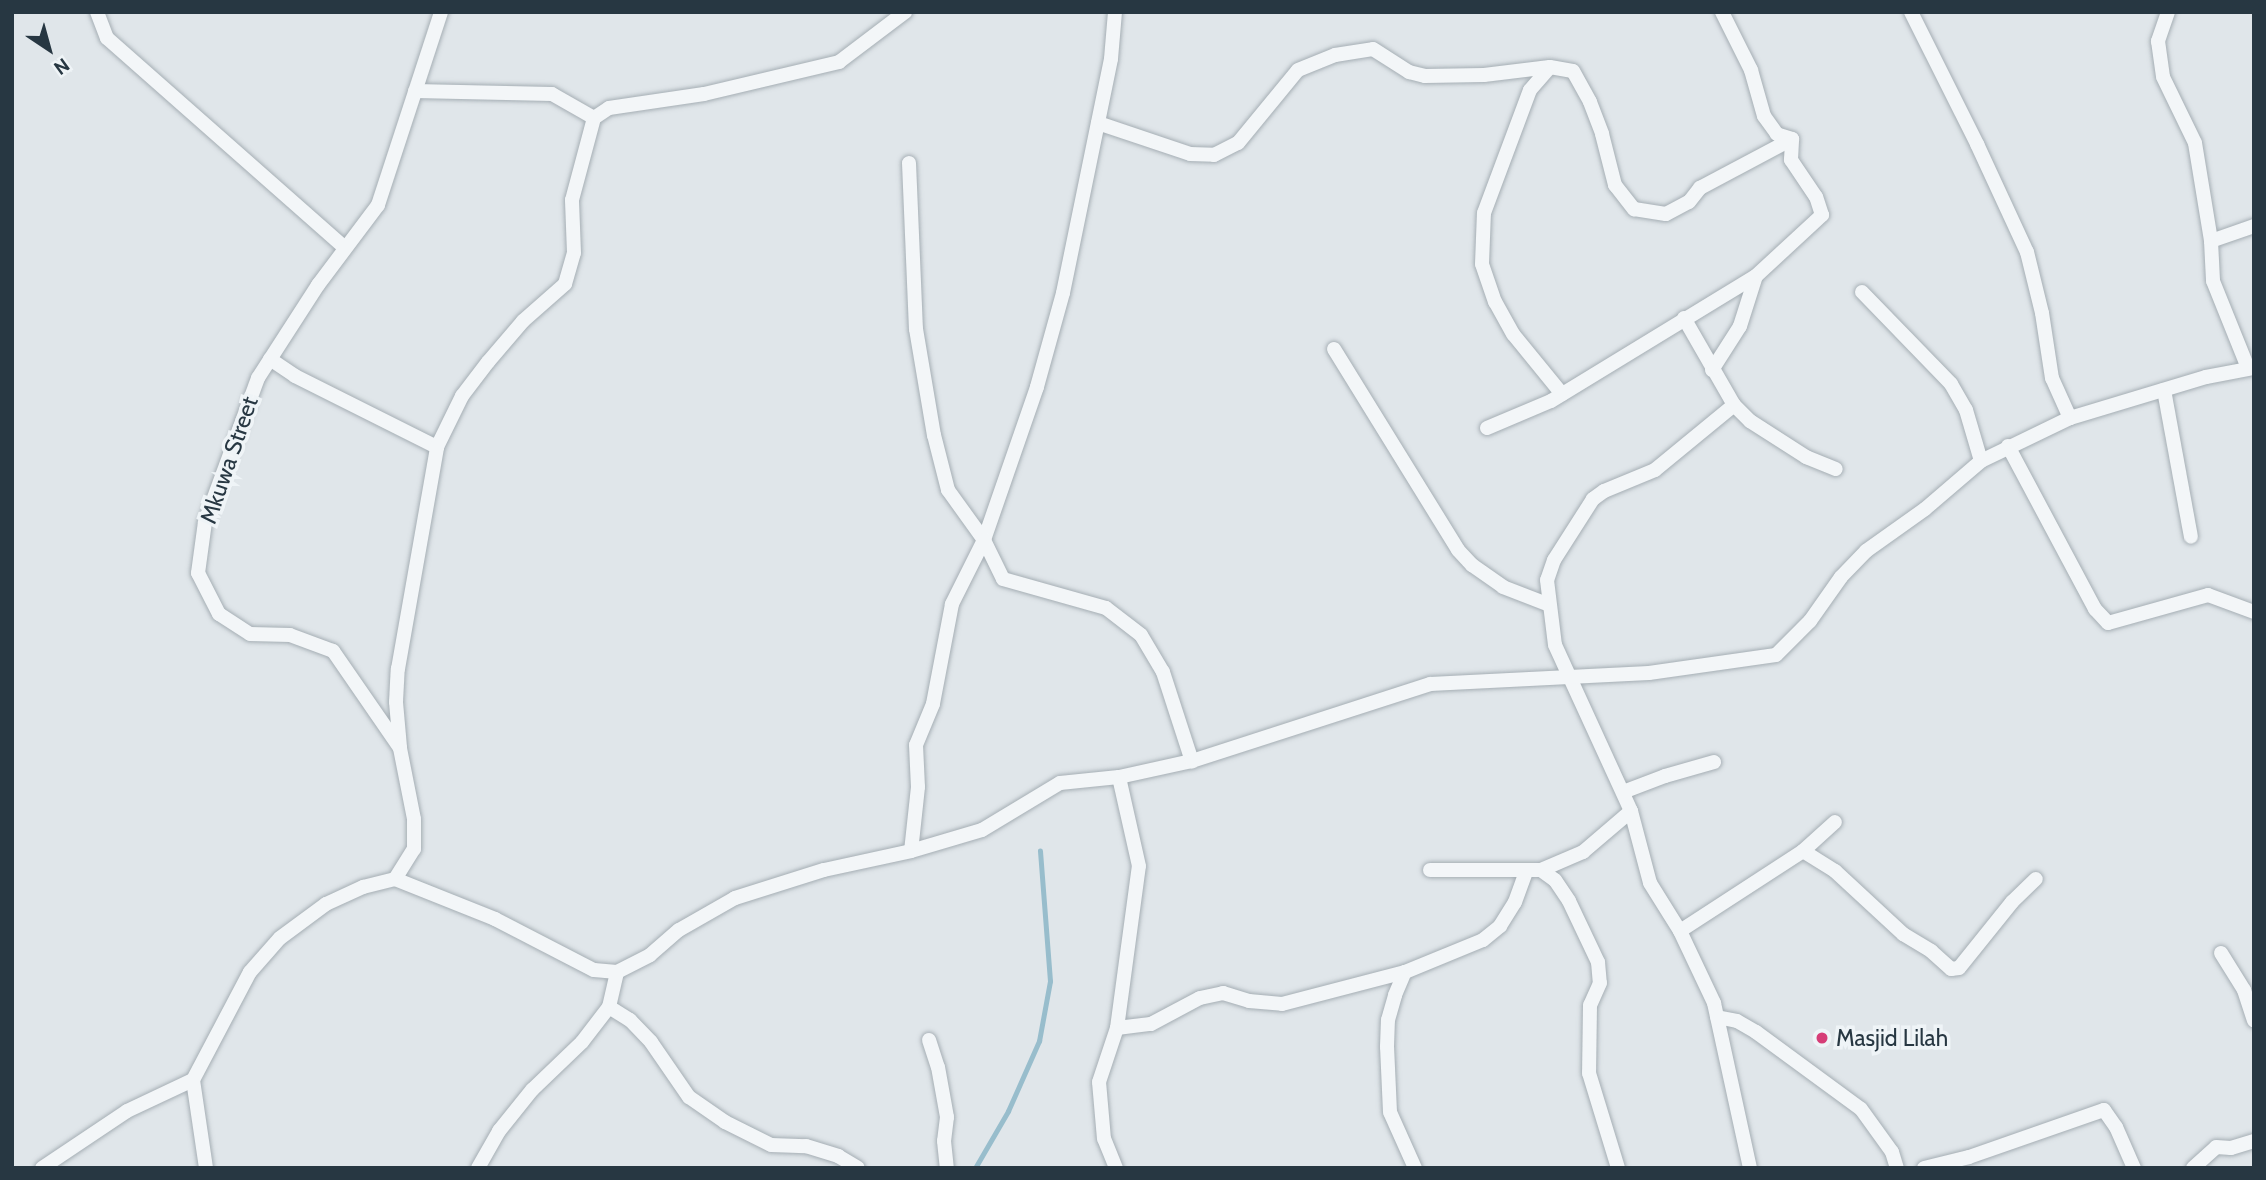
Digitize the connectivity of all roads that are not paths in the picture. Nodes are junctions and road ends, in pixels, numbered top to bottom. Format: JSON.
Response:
{"nodes":[{"id":1,"x":97,"y":12,"type":"edge"},
{"id":2,"x":441,"y":12,"type":"edge"},
{"id":3,"x":1115,"y":12,"type":"edge"},
{"id":4,"x":1722,"y":12,"type":"edge"},
{"id":5,"x":1911,"y":12,"type":"edge"},
{"id":6,"x":2168,"y":12,"type":"edge"},
{"id":7,"x":898,"y":14,"type":"edge"},
{"id":8,"x":1550,"y":67,"type":"junction"},
{"id":9,"x":415,"y":91,"type":"junction"},
{"id":10,"x":594,"y":118,"type":"junction"},
{"id":11,"x":1098,"y":123,"type":"junction"},
{"id":12,"x":1792,"y":139,"type":"junction"},
{"id":13,"x":909,"y":163,"type":"dead end"},
{"id":14,"x":2254,"y":226,"type":"edge"},
{"id":15,"x":2211,"y":242,"type":"junction"},
{"id":16,"x":345,"y":248,"type":"junction"},
{"id":17,"x":1756,"y":276,"type":"junction"},
{"id":18,"x":1862,"y":292,"type":"dead end"},
{"id":19,"x":1684,"y":318,"type":"junction"},
{"id":20,"x":1334,"y":349,"type":"dead end"},
{"id":21,"x":270,"y":359,"type":"junction"},
{"id":22,"x":2251,"y":368,"type":"edge"},
{"id":23,"x":1712,"y":370,"type":"junction"},
{"id":24,"x":2164,"y":390,"type":"junction"},
{"id":25,"x":1562,"y":394,"type":"junction"},
{"id":26,"x":1734,"y":405,"type":"junction"},
{"id":27,"x":2070,"y":418,"type":"junction"},
{"id":28,"x":1487,"y":428,"type":"dead end"},
{"id":29,"x":2008,"y":446,"type":"junction"},
{"id":30,"x":437,"y":447,"type":"junction"},
{"id":31,"x":1981,"y":461,"type":"junction"},
{"id":32,"x":1836,"y":469,"type":"dead end"},
{"id":33,"x":2192,"y":537,"type":"dead end"},
{"id":34,"x":984,"y":540,"type":"junction"},
{"id":35,"x":1547,"y":604,"type":"junction"},
{"id":36,"x":2254,"y":612,"type":"edge"},
{"id":37,"x":1568,"y":678,"type":"junction"},
{"id":38,"x":400,"y":748,"type":"junction"},
{"id":39,"x":1192,"y":761,"type":"junction"},
{"id":40,"x":1714,"y":762,"type":"dead end"},
{"id":41,"x":1119,"y":777,"type":"junction"},
{"id":42,"x":1623,"y":792,"type":"junction"},
{"id":43,"x":1631,"y":811,"type":"junction"},
{"id":44,"x":1835,"y":822,"type":"dead end"},
{"id":45,"x":911,"y":851,"type":"junction"},
{"id":46,"x":1803,"y":851,"type":"junction"},
{"id":47,"x":1430,"y":870,"type":"dead end"},
{"id":48,"x":1541,"y":870,"type":"junction"},
{"id":49,"x":1526,"y":871,"type":"junction"},
{"id":50,"x":395,"y":879,"type":"junction"},
{"id":51,"x":2036,"y":879,"type":"dead end"},
{"id":52,"x":1680,"y":931,"type":"junction"},
{"id":53,"x":2221,"y":953,"type":"dead end"},
{"id":54,"x":617,"y":972,"type":"junction"},
{"id":55,"x":1405,"y":972,"type":"junction"},
{"id":56,"x":609,"y":1007,"type":"junction"},
{"id":57,"x":1717,"y":1017,"type":"junction"},
{"id":58,"x":2254,"y":1020,"type":"edge"},
{"id":59,"x":1117,"y":1028,"type":"junction"},
{"id":60,"x":929,"y":1040,"type":"dead end"},
{"id":61,"x":193,"y":1080,"type":"junction"},
{"id":62,"x":2254,"y":1141,"type":"edge"},
{"id":63,"x":42,"y":1168,"type":"edge"},
{"id":64,"x":206,"y":1168,"type":"edge"},
{"id":65,"x":478,"y":1168,"type":"edge"},
{"id":66,"x":858,"y":1168,"type":"edge"},
{"id":67,"x":947,"y":1168,"type":"edge"},
{"id":68,"x":1116,"y":1168,"type":"edge"},
{"id":69,"x":1415,"y":1168,"type":"edge"},
{"id":70,"x":1618,"y":1168,"type":"edge"},
{"id":71,"x":1750,"y":1168,"type":"edge"},
{"id":72,"x":1896,"y":1168,"type":"edge"},
{"id":73,"x":1924,"y":1168,"type":"edge"},
{"id":74,"x":2134,"y":1168,"type":"edge"},
{"id":75,"x":2193,"y":1168,"type":"edge"}],
"edges":[{"from":1,"to":16,"type":"street"},
{"from":2,"to":9,"type":"street","name":"Mkuwa Street"},
{"from":3,"to":11,"type":"street"},
{"from":4,"to":12,"type":"street"},
{"from":5,"to":27,"type":"street"},
{"from":6,"to":15,"type":"street"},
{"from":7,"to":10,"type":"street"},
{"from":8,"to":11,"type":"street"},
{"from":8,"to":12,"type":"street"},
{"from":8,"to":25,"type":"street"},
{"from":9,"to":10,"type":"street"},
{"from":9,"to":16,"type":"street","name":"Mkuwa Street"},
{"from":10,"to":30,"type":"street"},
{"from":11,"to":34,"type":"street"},
{"from":12,"to":17,"type":"street"},
{"from":13,"to":34,"type":"street"},
{"from":14,"to":15,"type":"street"},
{"from":15,"to":22,"type":"street"},
{"from":16,"to":21,"type":"street","name":"Mkuwa Street"},
{"from":17,"to":19,"type":"street"},
{"from":17,"to":23,"type":"street"},
{"from":18,"to":31,"type":"street"},
{"from":19,"to":23,"type":"street"},
{"from":19,"to":25,"type":"street"},
{"from":20,"to":35,"type":"street"},
{"from":21,"to":30,"type":"street"},
{"from":21,"to":38,"type":"street","name":"Mkuwa Street"},
{"from":22,"to":24,"type":"street"},
{"from":23,"to":26,"type":"street"},
{"from":24,"to":27,"type":"street"},
{"from":24,"to":33,"type":"street"},
{"from":25,"to":28,"type":"street"},
{"from":26,"to":32,"type":"street"},
{"from":26,"to":35,"type":"street"},
{"from":27,"to":29,"type":"street"},
{"from":29,"to":31,"type":"street"},
{"from":29,"to":36,"type":"street"},
{"from":30,"to":38,"type":"street"},
{"from":31,"to":37,"type":"street"},
{"from":34,"to":39,"type":"street"},
{"from":34,"to":45,"type":"street"},
{"from":35,"to":37,"type":"street"},
{"from":37,"to":39,"type":"street"},
{"from":37,"to":42,"type":"street"},
{"from":38,"to":50,"type":"street","name":"Mkuwa Street"},
{"from":39,"to":41,"type":"street"},
{"from":40,"to":42,"type":"street"},
{"from":41,"to":45,"type":"street"},
{"from":41,"to":59,"type":"street"},
{"from":42,"to":43,"type":"street"},
{"from":43,"to":48,"type":"street"},
{"from":43,"to":52,"type":"street"},
{"from":44,"to":46,"type":"street"},
{"from":45,"to":54,"type":"street"},
{"from":46,"to":51,"type":"street"},
{"from":46,"to":52,"type":"street"},
{"from":47,"to":49,"type":"street"},
{"from":48,"to":49,"type":"street"},
{"from":48,"to":70,"type":"street"},
{"from":49,"to":55,"type":"street"},
{"from":50,"to":54,"type":"street"},
{"from":50,"to":61,"type":"street"},
{"from":52,"to":57,"type":"street"},
{"from":53,"to":58,"type":"street"},
{"from":54,"to":56,"type":"street"},
{"from":55,"to":59,"type":"street"},
{"from":55,"to":69,"type":"street"},
{"from":56,"to":65,"type":"street"},
{"from":56,"to":66,"type":"street"},
{"from":57,"to":71,"type":"street"},
{"from":57,"to":72,"type":"street"},
{"from":59,"to":68,"type":"street"},
{"from":60,"to":67,"type":"street"},
{"from":61,"to":63,"type":"street"},
{"from":61,"to":64,"type":"street"},
{"from":62,"to":75,"type":"street"},
{"from":73,"to":74,"type":"street"}]}
